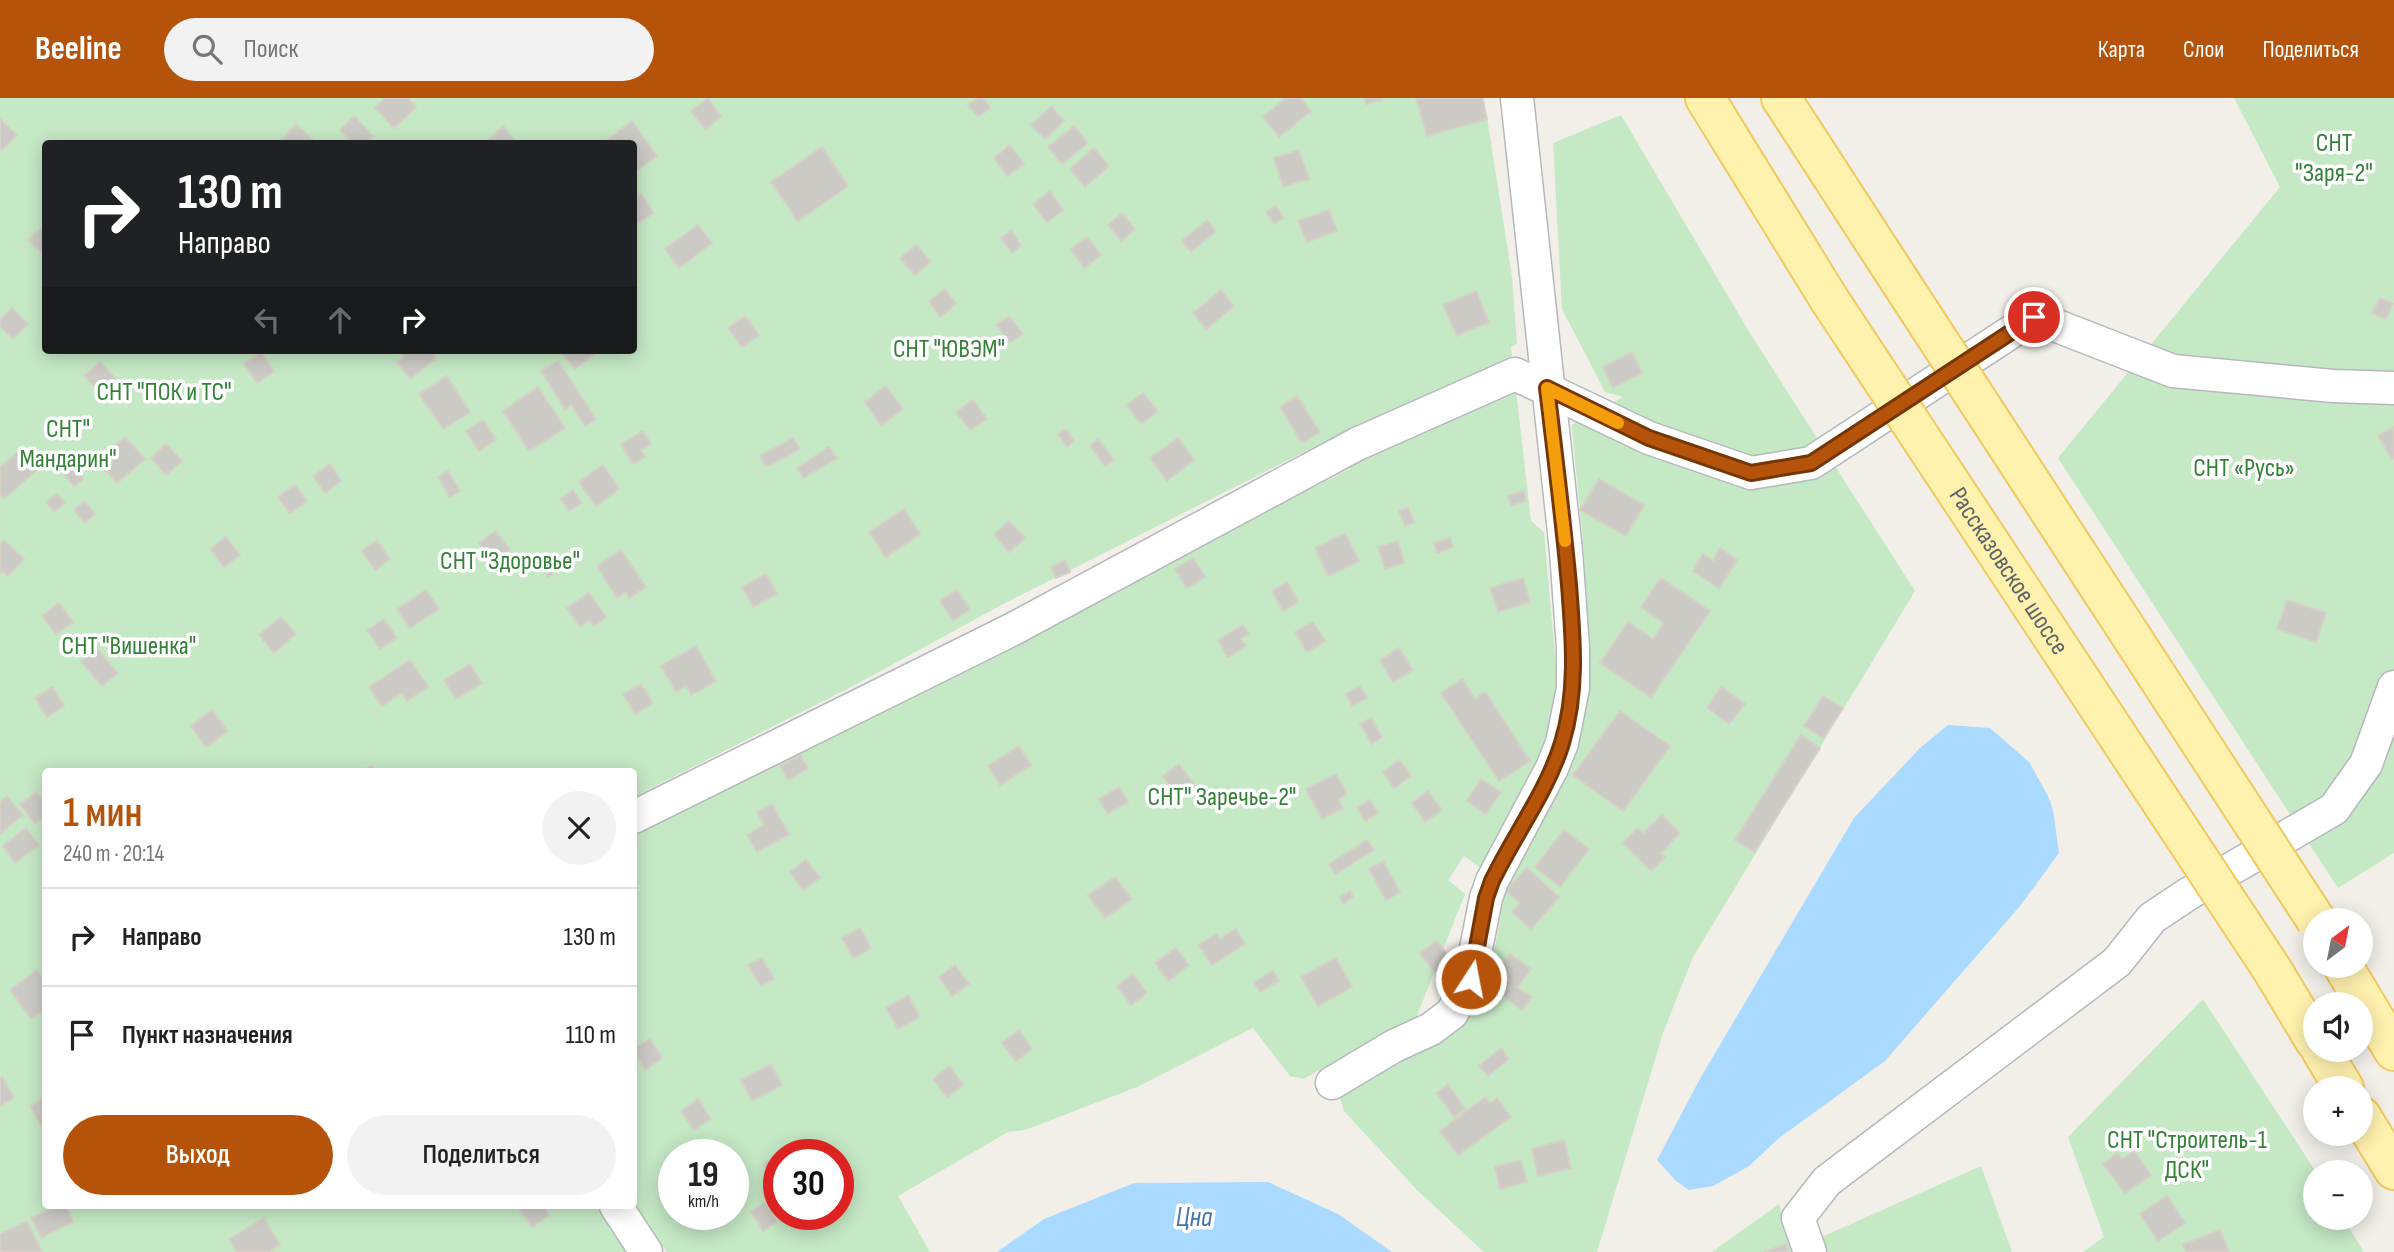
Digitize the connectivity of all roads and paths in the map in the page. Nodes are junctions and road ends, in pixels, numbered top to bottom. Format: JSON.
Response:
{"nodes":[{"id":1,"x":1517,"y":98,"type":"edge"},
{"id":2,"x":1705,"y":98,"type":"edge"},
{"id":3,"x":1781,"y":98,"type":"edge"},
{"id":4,"x":1547,"y":388,"type":"junction"},
{"id":5,"x":2394,"y":388,"type":"edge"},
{"id":6,"x":2394,"y":687,"type":"edge"},
{"id":7,"x":637,"y":816,"type":"edge"},
{"id":8,"x":2308,"y":908,"type":"edge"},
{"id":9,"x":2350,"y":978,"type":"edge"},
{"id":10,"x":2303,"y":1021,"type":"edge"},
{"id":11,"x":2394,"y":1051,"type":"edge"},
{"id":12,"x":1332,"y":1083,"type":"dead end"},
{"id":13,"x":2373,"y":1136,"type":"edge"},
{"id":14,"x":2394,"y":1170,"type":"edge"},
{"id":15,"x":618,"y":1209,"type":"edge"},
{"id":16,"x":646,"y":1252,"type":"edge"},
{"id":17,"x":1810,"y":1252,"type":"edge"}],
"edges":[{"from":1,"to":4,"type":"street"},
{"from":2,"to":10,"type":"main road","name":"Рассказовское шоссе","bridge":true},
{"from":3,"to":8,"type":"main road","bridge":true},
{"from":4,"to":5,"type":"street"},
{"from":4,"to":7,"type":"street"},
{"from":4,"to":12,"type":"street"},
{"from":6,"to":17,"type":"street"},
{"from":9,"to":11,"type":"main road"},
{"from":13,"to":14,"type":"main road"},
{"from":15,"to":16,"type":"street"}]}
